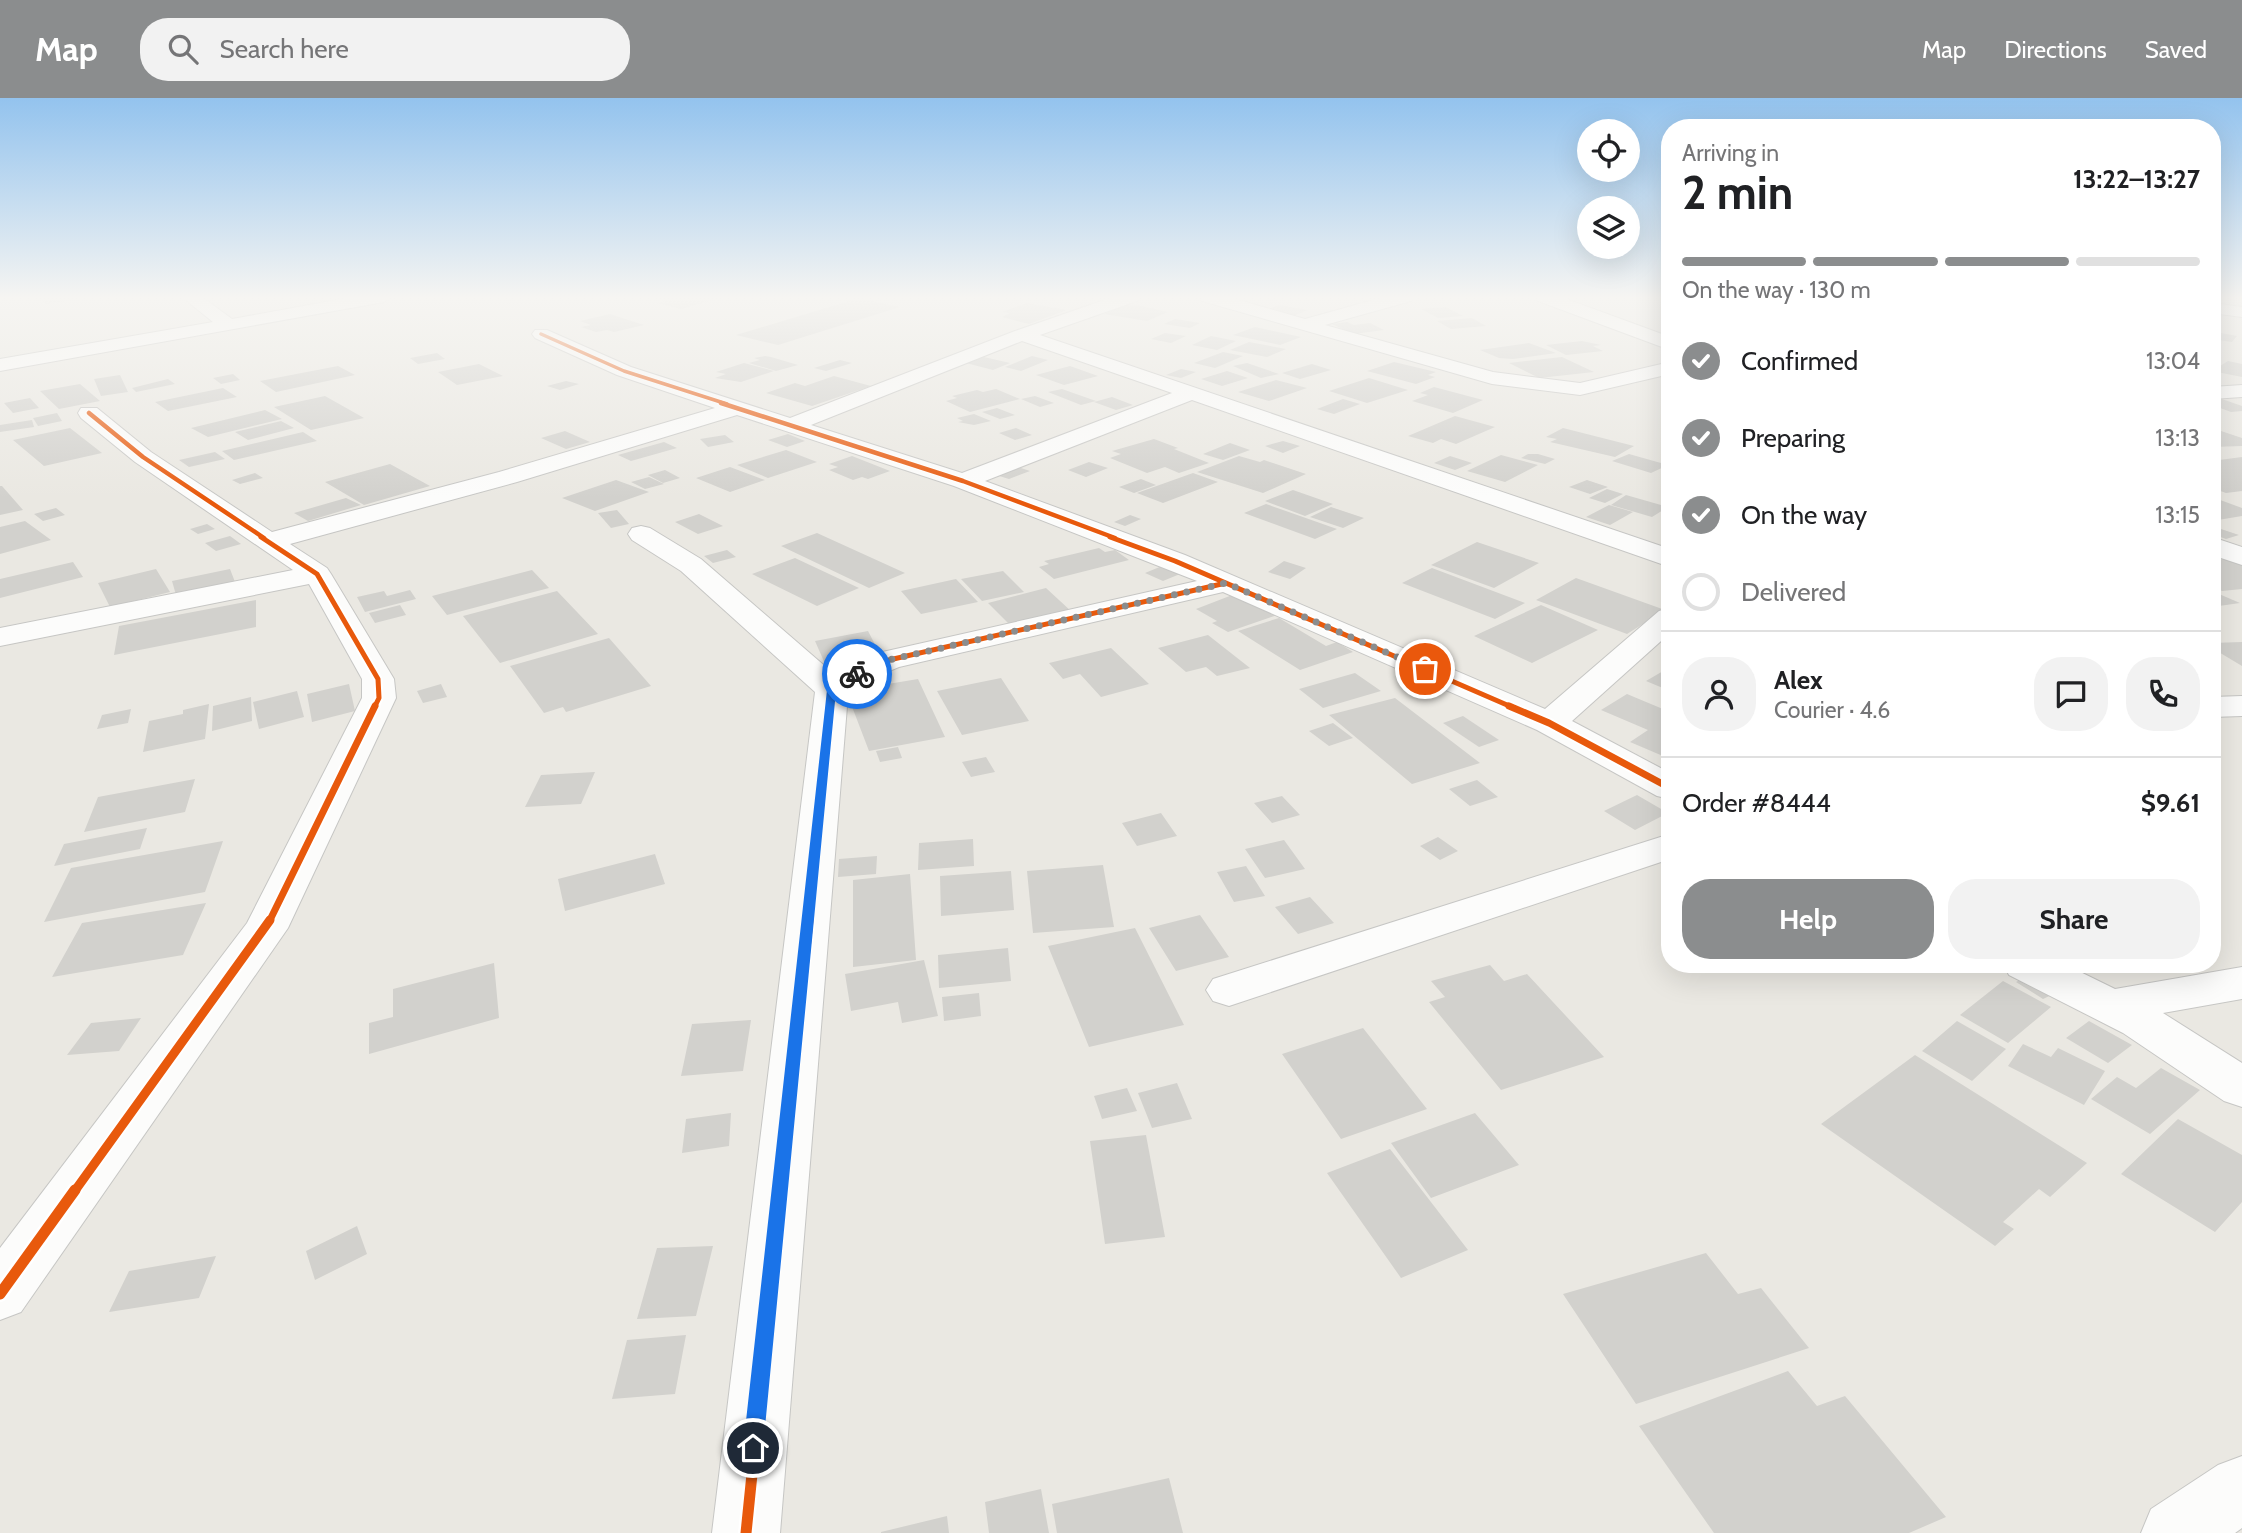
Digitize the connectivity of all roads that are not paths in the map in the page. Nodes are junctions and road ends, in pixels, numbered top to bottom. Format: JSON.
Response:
{"nodes":[{"id":1,"x":608,"y":364,"type":"edge"},
{"id":2,"x":947,"y":364,"type":"edge"},
{"id":3,"x":1106,"y":364,"type":"edge"},
{"id":4,"x":1442,"y":364,"type":"edge"},
{"id":5,"x":1661,"y":370,"type":"edge"},
{"id":6,"x":2242,"y":391,"type":"edge"},
{"id":7,"x":2221,"y":392,"type":"edge"},
{"id":8,"x":1190,"y":393,"type":"junction"},
{"id":9,"x":737,"y":408,"type":"junction"},
{"id":10,"x":89,"y":413,"type":"dead end"},
{"id":11,"x":793,"y":424,"type":"junction"},
{"id":12,"x":964,"y":481,"type":"junction"},
{"id":13,"x":641,"y":534,"type":"dead end"},
{"id":14,"x":2242,"y":540,"type":"edge"},
{"id":15,"x":269,"y":541,"type":"junction"},
{"id":16,"x":2221,"y":544,"type":"edge"},
{"id":17,"x":2221,"y":549,"type":"edge"},
{"id":18,"x":1661,"y":556,"type":"edge"},
{"id":19,"x":2242,"y":557,"type":"edge"},
{"id":20,"x":317,"y":573,"type":"junction"},
{"id":21,"x":1226,"y":583,"type":"junction"},
{"id":22,"x":1661,"y":625,"type":"edge"},
{"id":23,"x":0,"y":637,"type":"edge"},
{"id":24,"x":832,"y":690,"type":"junction"},
{"id":25,"x":2242,"y":706,"type":"edge"},
{"id":26,"x":2221,"y":707,"type":"edge"},
{"id":27,"x":1549,"y":723,"type":"junction"},
{"id":28,"x":1661,"y":783,"type":"edge"},
{"id":29,"x":1661,"y":849,"type":"edge"},
{"id":30,"x":2043,"y":973,"type":"edge"},
{"id":31,"x":2242,"y":983,"type":"edge"},
{"id":32,"x":1229,"y":990,"type":"dead end"},
{"id":33,"x":2111,"y":1006,"type":"junction"},
{"id":34,"x":2242,"y":1088,"type":"edge"},
{"id":35,"x":0,"y":1294,"type":"edge"},
{"id":36,"x":2242,"y":1489,"type":"edge"},
{"id":37,"x":746,"y":1533,"type":"edge"},
{"id":38,"x":2175,"y":1533,"type":"edge"}],
"edges":[{"from":1,"to":9,"type":"street"},
{"from":2,"to":11,"type":"street"},
{"from":3,"to":8,"type":"street"},
{"from":4,"to":5,"type":"street"},
{"from":6,"to":7,"type":"street"},
{"from":8,"to":12,"type":"street"},
{"from":8,"to":18,"type":"street"},
{"from":9,"to":11,"type":"street"},
{"from":9,"to":15,"type":"street"},
{"from":10,"to":15,"type":"street"},
{"from":11,"to":12,"type":"street"},
{"from":12,"to":21,"type":"street"},
{"from":13,"to":24,"type":"street"},
{"from":14,"to":16,"type":"street"},
{"from":15,"to":20,"type":"street"},
{"from":17,"to":19,"type":"street"},
{"from":20,"to":23,"type":"street"},
{"from":20,"to":35,"type":"street"},
{"from":21,"to":24,"type":"street"},
{"from":21,"to":27,"type":"street"},
{"from":22,"to":27,"type":"street"},
{"from":24,"to":37,"type":"street"},
{"from":25,"to":26,"type":"street"},
{"from":27,"to":28,"type":"street"},
{"from":29,"to":32,"type":"street"},
{"from":30,"to":33,"type":"street"},
{"from":31,"to":33,"type":"street"},
{"from":33,"to":34,"type":"street"},
{"from":36,"to":38,"type":"street"}]}
